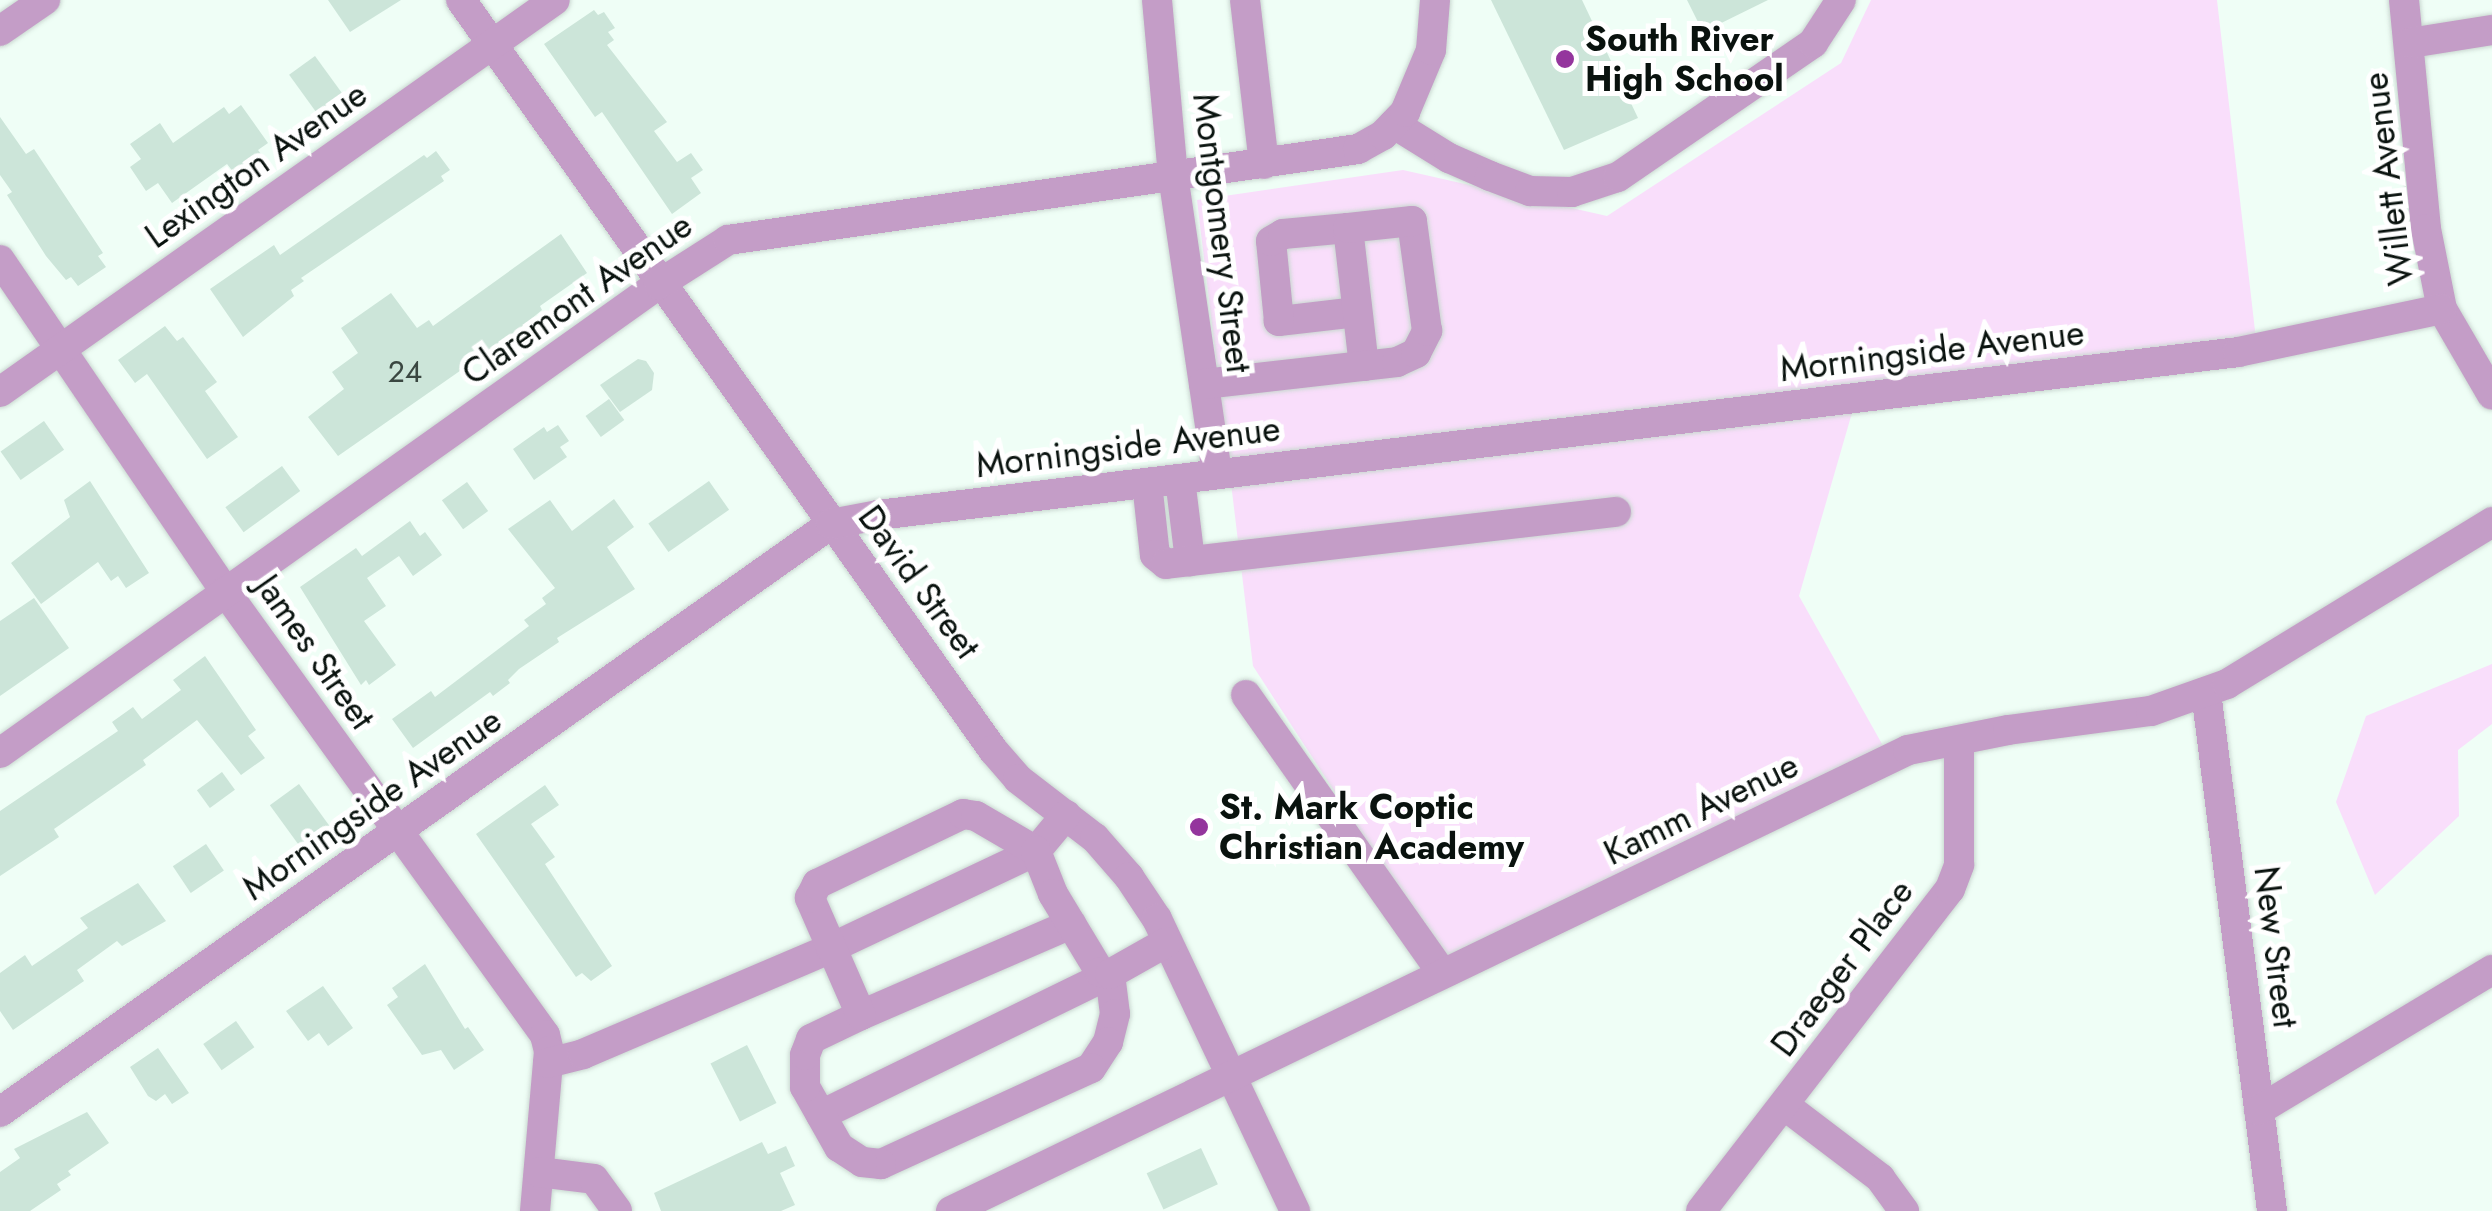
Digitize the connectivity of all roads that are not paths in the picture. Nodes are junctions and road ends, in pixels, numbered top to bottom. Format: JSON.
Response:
{"nodes":[{"id":1,"x":44,"y":0,"type":"edge"},
{"id":2,"x":461,"y":0,"type":"edge"},
{"id":3,"x":555,"y":0,"type":"edge"},
{"id":4,"x":1157,"y":0,"type":"edge"},
{"id":5,"x":1245,"y":0,"type":"edge"},
{"id":6,"x":1435,"y":0,"type":"edge"},
{"id":7,"x":1842,"y":0,"type":"edge"},
{"id":8,"x":2404,"y":0,"type":"edge"},
{"id":9,"x":2492,"y":30,"type":"edge"},
{"id":10,"x":0,"y":31,"type":"edge"},
{"id":11,"x":2410,"y":43,"type":"junction"},
{"id":12,"x":492,"y":44,"type":"junction"},
{"id":13,"x":1394,"y":124,"type":"junction"},
{"id":14,"x":1264,"y":164,"type":"junction"},
{"id":15,"x":1173,"y":175,"type":"junction"},
{"id":16,"x":1348,"y":228,"type":"junction"},
{"id":17,"x":0,"y":260,"type":"edge"},
{"id":18,"x":659,"y":284,"type":"junction"},
{"id":19,"x":2442,"y":309,"type":"junction"},
{"id":20,"x":1357,"y":312,"type":"junction"},
{"id":21,"x":62,"y":348,"type":"junction"},
{"id":22,"x":1364,"y":366,"type":"junction"},
{"id":23,"x":1204,"y":384,"type":"junction"},
{"id":24,"x":0,"y":392,"type":"edge"},
{"id":25,"x":2492,"y":395,"type":"edge"},
{"id":26,"x":1218,"y":474,"type":"junction"},
{"id":27,"x":1180,"y":479,"type":"junction"},
{"id":28,"x":1147,"y":482,"type":"junction"},
{"id":29,"x":1616,"y":512,"type":"dead end"},
{"id":30,"x":2492,"y":522,"type":"edge"},
{"id":31,"x":831,"y":524,"type":"junction"},
{"id":32,"x":1190,"y":561,"type":"junction"},
{"id":33,"x":225,"y":590,"type":"junction"},
{"id":34,"x":2206,"y":692,"type":"junction"},
{"id":35,"x":1246,"y":696,"type":"dead end"},
{"id":36,"x":1958,"y":741,"type":"junction"},
{"id":37,"x":0,"y":753,"type":"edge"},
{"id":38,"x":1066,"y":815,"type":"junction"},
{"id":39,"x":397,"y":833,"type":"junction"},
{"id":40,"x":1036,"y":851,"type":"junction"},
{"id":41,"x":1071,"y":924,"type":"junction"},
{"id":42,"x":1167,"y":942,"type":"junction"},
{"id":43,"x":831,"y":948,"type":"junction"},
{"id":44,"x":2492,"y":970,"type":"edge"},
{"id":45,"x":1442,"y":973,"type":"junction"},
{"id":46,"x":1110,"y":974,"type":"junction"},
{"id":47,"x":861,"y":1015,"type":"junction"},
{"id":48,"x":548,"y":1063,"type":"junction"},
{"id":49,"x":1230,"y":1077,"type":"junction"},
{"id":50,"x":1784,"y":1105,"type":"junction"},
{"id":51,"x":2259,"y":1110,"type":"junction"},
{"id":52,"x":0,"y":1112,"type":"edge"},
{"id":53,"x":821,"y":1115,"type":"junction"},
{"id":54,"x":539,"y":1172,"type":"junction"},
{"id":55,"x":535,"y":1211,"type":"edge"},
{"id":56,"x":617,"y":1211,"type":"edge"},
{"id":57,"x":951,"y":1211,"type":"edge"},
{"id":58,"x":1295,"y":1211,"type":"edge"},
{"id":59,"x":1701,"y":1211,"type":"edge"},
{"id":60,"x":1904,"y":1211,"type":"edge"},
{"id":61,"x":2272,"y":1211,"type":"edge"}],
"edges":[{"from":1,"to":10,"type":"street"},
{"from":2,"to":12,"type":"street","name":"David Street"},
{"from":3,"to":12,"type":"street","name":"Lexington Avenue"},
{"from":4,"to":15,"type":"street","name":"Montgomery Street"},
{"from":5,"to":14,"type":"street"},
{"from":6,"to":13,"type":"street","name":"Claremont Avenue"},
{"from":7,"to":13,"type":"street"},
{"from":8,"to":11,"type":"street","name":"Willett Avenue"},
{"from":9,"to":11,"type":"street"},
{"from":11,"to":19,"type":"street","name":"Willett Avenue"},
{"from":12,"to":18,"type":"street","name":"David Street"},
{"from":12,"to":21,"type":"street","name":"Lexington Avenue"},
{"from":13,"to":14,"type":"street","name":"Claremont Avenue"},
{"from":14,"to":15,"type":"street","name":"Claremont Avenue"},
{"from":15,"to":18,"type":"street","name":"Claremont Avenue"},
{"from":15,"to":23,"type":"street","name":"Montgomery Street"},
{"from":16,"to":20,"type":"street"},
{"from":16,"to":20,"type":"street"},
{"from":16,"to":22,"type":"street"},
{"from":17,"to":21,"type":"street","name":"James Street"},
{"from":18,"to":31,"type":"street","name":"David Street"},
{"from":18,"to":33,"type":"street","name":"Claremont Avenue"},
{"from":19,"to":25,"type":"street","name":"Willett Avenue"},
{"from":19,"to":26,"type":"street","name":"Morningside Avenue"},
{"from":20,"to":22,"type":"street"},
{"from":21,"to":24,"type":"street","name":"Lexington Avenue"},
{"from":21,"to":33,"type":"street","name":"James Street"},
{"from":22,"to":23,"type":"street"},
{"from":23,"to":26,"type":"street","name":"Montgomery Street"},
{"from":26,"to":27,"type":"street","name":"Morningside Avenue"},
{"from":27,"to":28,"type":"street","name":"Morningside Avenue"},
{"from":27,"to":32,"type":"street"},
{"from":28,"to":31,"type":"street","name":"Morningside Avenue"},
{"from":28,"to":32,"type":"street"},
{"from":29,"to":32,"type":"street"},
{"from":30,"to":34,"type":"street","name":"Kamm Avenue"},
{"from":31,"to":38,"type":"street","name":"David Street"},
{"from":31,"to":39,"type":"street","name":"Morningside Avenue"},
{"from":33,"to":37,"type":"street","name":"Claremont Avenue"},
{"from":33,"to":39,"type":"street","name":"James Street"},
{"from":34,"to":36,"type":"street","name":"Kamm Avenue"},
{"from":34,"to":51,"type":"street","name":"New Street"},
{"from":35,"to":45,"type":"street"},
{"from":36,"to":45,"type":"street","name":"Kamm Avenue"},
{"from":36,"to":50,"type":"street","name":"Draeger Place"},
{"from":38,"to":40,"type":"street"},
{"from":38,"to":42,"type":"street","name":"David Street"},
{"from":39,"to":48,"type":"street","name":"James Street"},
{"from":39,"to":52,"type":"street","name":"Morningside Avenue"},
{"from":40,"to":41,"type":"street"},
{"from":40,"to":43,"type":"street"},
{"from":40,"to":43,"type":"street"},
{"from":41,"to":46,"type":"street"},
{"from":41,"to":47,"type":"street"},
{"from":42,"to":46,"type":"street"},
{"from":42,"to":49,"type":"street","name":"David Street"},
{"from":43,"to":47,"type":"street"},
{"from":43,"to":48,"type":"street"},
{"from":44,"to":51,"type":"street"},
{"from":45,"to":49,"type":"street","name":"Kamm Avenue"},
{"from":46,"to":53,"type":"street"},
{"from":46,"to":53,"type":"street"},
{"from":47,"to":53,"type":"street"},
{"from":48,"to":54,"type":"street","name":"James Street"},
{"from":49,"to":57,"type":"street","name":"Kamm Avenue"},
{"from":49,"to":58,"type":"street","name":"David Street"},
{"from":50,"to":59,"type":"street","name":"Draeger Place"},
{"from":50,"to":60,"type":"street"},
{"from":51,"to":61,"type":"street","name":"New Street"},
{"from":54,"to":55,"type":"street","name":"James Street"},
{"from":54,"to":56,"type":"street"}]}
